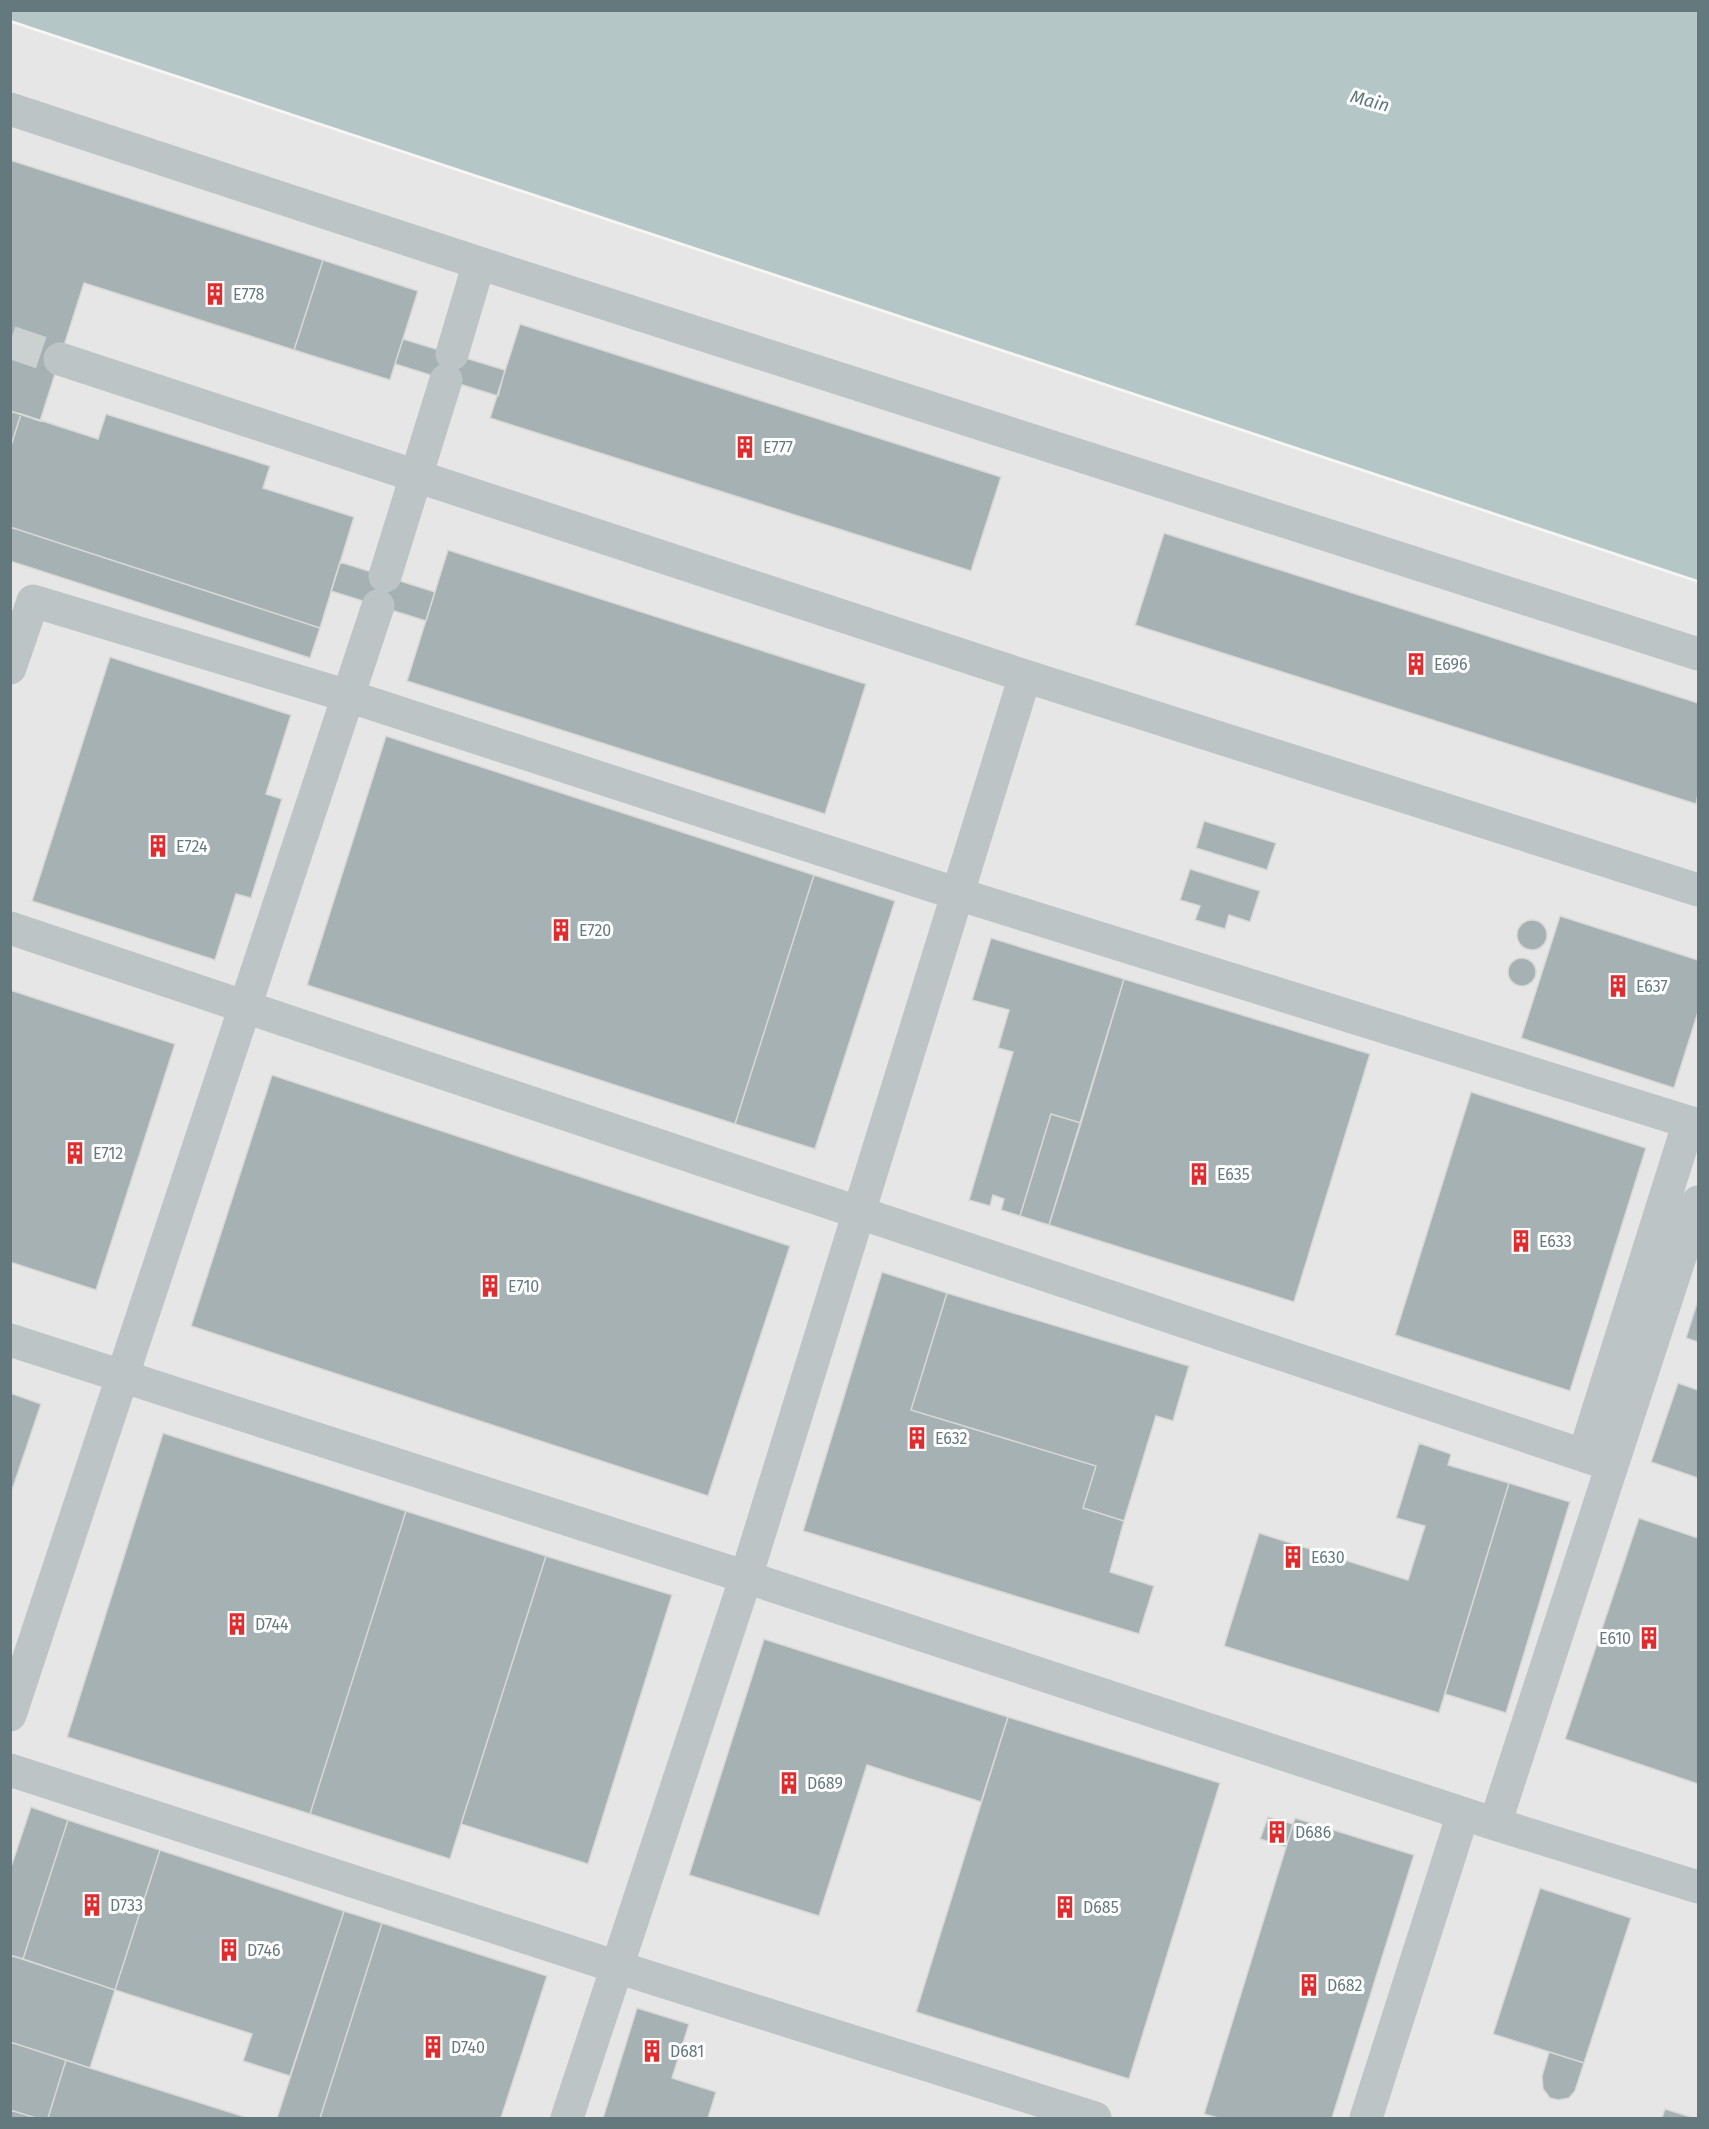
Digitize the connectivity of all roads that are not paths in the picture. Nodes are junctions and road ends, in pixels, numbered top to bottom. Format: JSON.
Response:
{"nodes":[{"id":1,"x":10,"y":109,"type":"edge"},
{"id":2,"x":478,"y":263,"type":"junction"},
{"id":3,"x":60,"y":359,"type":"tunnel mouth"},
{"id":4,"x":417,"y":476,"type":"junction"},
{"id":5,"x":1698,"y":654,"type":"edge"},
{"id":6,"x":10,"y":668,"type":"edge"},
{"id":7,"x":1025,"y":676,"type":"junction"},
{"id":8,"x":348,"y":696,"type":"junction"},
{"id":9,"x":1698,"y":890,"type":"edge"},
{"id":10,"x":958,"y":894,"type":"junction"},
{"id":11,"x":10,"y":928,"type":"edge"},
{"id":12,"x":245,"y":1006,"type":"junction"},
{"id":13,"x":1694,"y":1124,"type":"edge"},
{"id":14,"x":1698,"y":1202,"type":"edge"},
{"id":15,"x":859,"y":1211,"type":"junction"},
{"id":16,"x":10,"y":1341,"type":"edge"},
{"id":17,"x":123,"y":1377,"type":"junction"},
{"id":18,"x":1598,"y":1460,"type":"junction"},
{"id":19,"x":746,"y":1577,"type":"junction"},
{"id":20,"x":10,"y":1715,"type":"edge"},
{"id":21,"x":10,"y":1770,"type":"edge"},
{"id":22,"x":1463,"y":1814,"type":"junction"},
{"id":23,"x":1495,"y":1824,"type":"junction"},
{"id":24,"x":1698,"y":1887,"type":"edge"},
{"id":25,"x":617,"y":1967,"type":"junction"},
{"id":26,"x":567,"y":2118,"type":"edge"},
{"id":27,"x":1095,"y":2118,"type":"edge"},
{"id":28,"x":1366,"y":2118,"type":"edge"}],
"edges":[{"from":1,"to":2,"type":"street"},
{"from":2,"to":4,"type":"street"},
{"from":2,"to":5,"type":"street"},
{"from":3,"to":4,"type":"street"},
{"from":4,"to":7,"type":"street"},
{"from":4,"to":8,"type":"street"},
{"from":6,"to":8,"type":"street"},
{"from":7,"to":9,"type":"street"},
{"from":7,"to":10,"type":"street"},
{"from":8,"to":10,"type":"street"},
{"from":8,"to":12,"type":"street"},
{"from":10,"to":13,"type":"street"},
{"from":10,"to":15,"type":"street"},
{"from":11,"to":12,"type":"street"},
{"from":12,"to":15,"type":"street"},
{"from":12,"to":17,"type":"street"},
{"from":13,"to":18,"type":"street"},
{"from":14,"to":18,"type":"street"},
{"from":15,"to":18,"type":"street"},
{"from":15,"to":19,"type":"street"},
{"from":16,"to":17,"type":"street"},
{"from":17,"to":19,"type":"street"},
{"from":17,"to":20,"type":"street"},
{"from":18,"to":23,"type":"street"},
{"from":19,"to":22,"type":"street"},
{"from":19,"to":25,"type":"street"},
{"from":21,"to":25,"type":"street"},
{"from":22,"to":23,"type":"street"},
{"from":22,"to":28,"type":"street"},
{"from":23,"to":24,"type":"street"},
{"from":25,"to":26,"type":"street"},
{"from":25,"to":27,"type":"street"}]}
